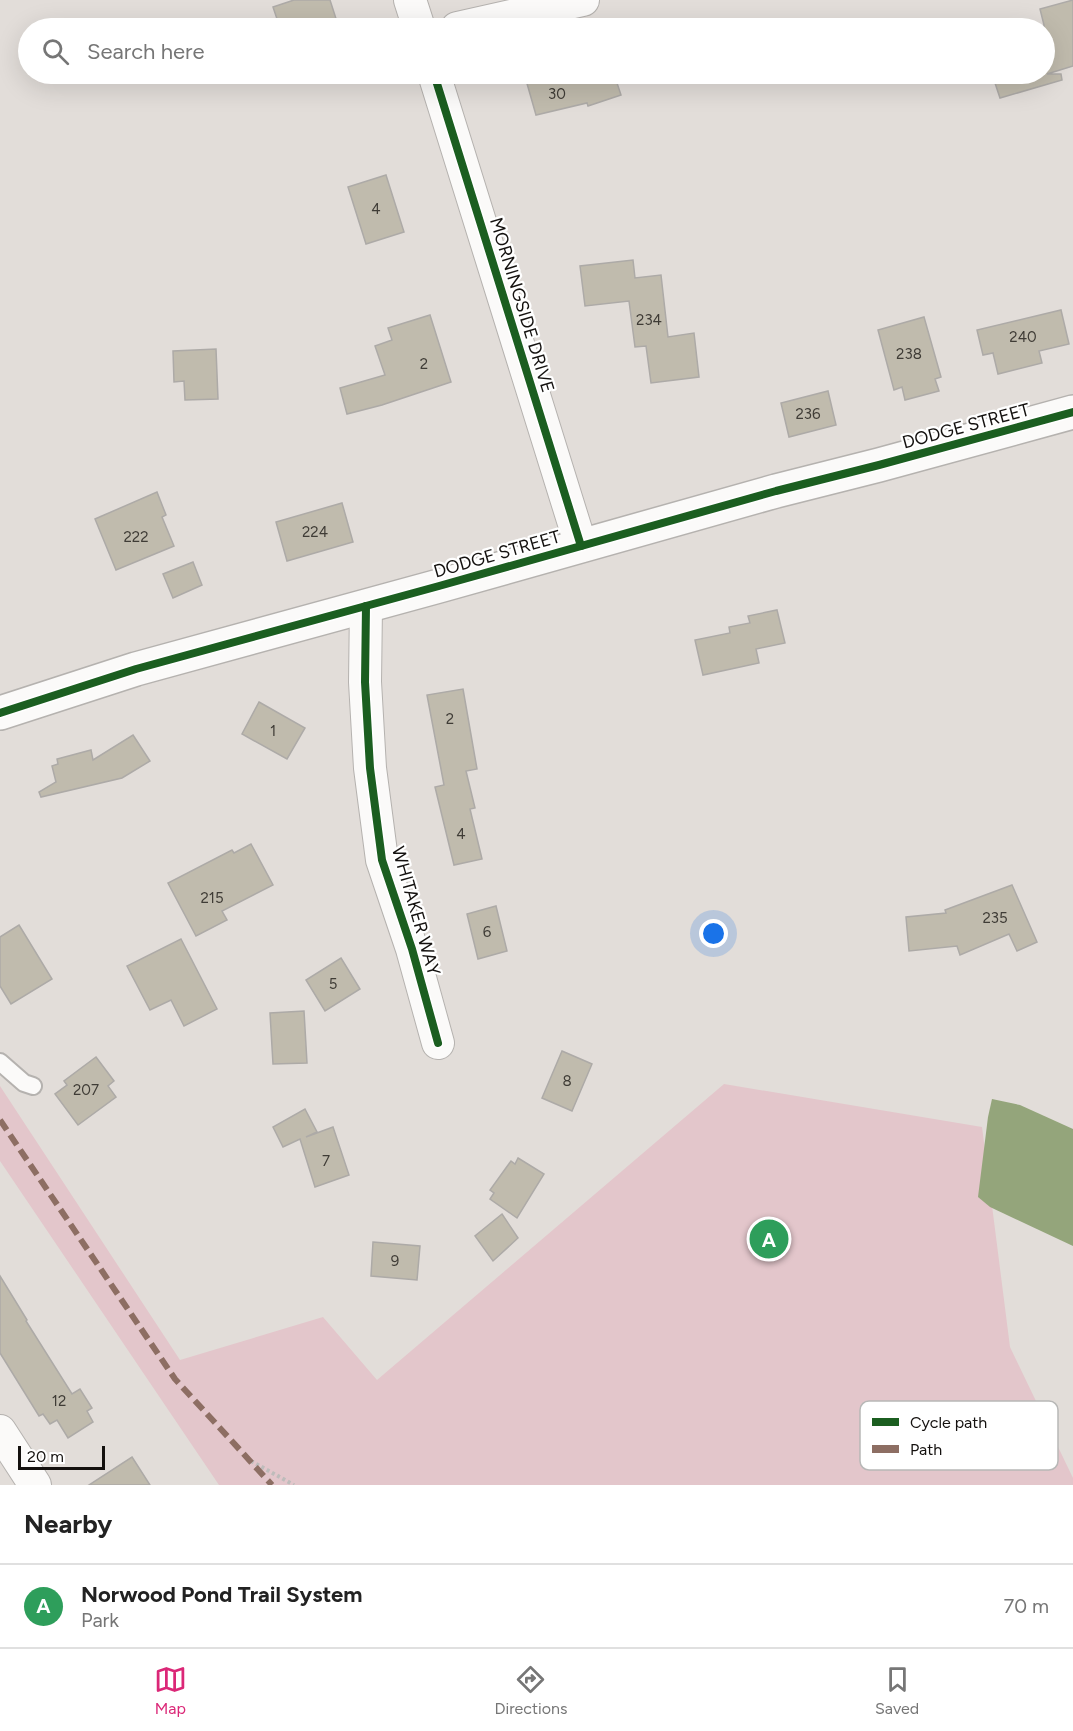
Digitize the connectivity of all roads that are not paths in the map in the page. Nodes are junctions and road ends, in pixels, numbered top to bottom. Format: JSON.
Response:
{"nodes":[{"id":1,"x":410,"y":0,"type":"edge"},
{"id":2,"x":583,"y":0,"type":"edge"},
{"id":3,"x":416,"y":18,"type":"edge"},
{"id":4,"x":503,"y":18,"type":"edge"},
{"id":5,"x":437,"y":84,"type":"edge"},
{"id":6,"x":1073,"y":412,"type":"edge"},
{"id":7,"x":581,"y":546,"type":"junction"},
{"id":8,"x":366,"y":606,"type":"junction"},
{"id":9,"x":0,"y":713,"type":"edge"},
{"id":10,"x":438,"y":1043,"type":"dead end"},
{"id":11,"x":0,"y":1062,"type":"edge"},
{"id":12,"x":33,"y":1086,"type":"dead end"},
{"id":13,"x":0,"y":1431,"type":"edge"},
{"id":14,"x":35,"y":1485,"type":"edge"}],
"edges":[{"from":1,"to":3,"type":"street"},
{"from":2,"to":4,"type":"street"},
{"from":5,"to":7,"type":"street","name":"MORNINGSIDE DRIVE"},
{"from":6,"to":7,"type":"main road","name":"DODGE STREET"},
{"from":7,"to":8,"type":"main road","name":"DODGE STREET"},
{"from":8,"to":9,"type":"main road","name":"DODGE STREET"},
{"from":8,"to":10,"type":"street","name":"WHITAKER WAY"},
{"from":11,"to":12,"type":"lane"},
{"from":13,"to":14,"type":"street"}]}
